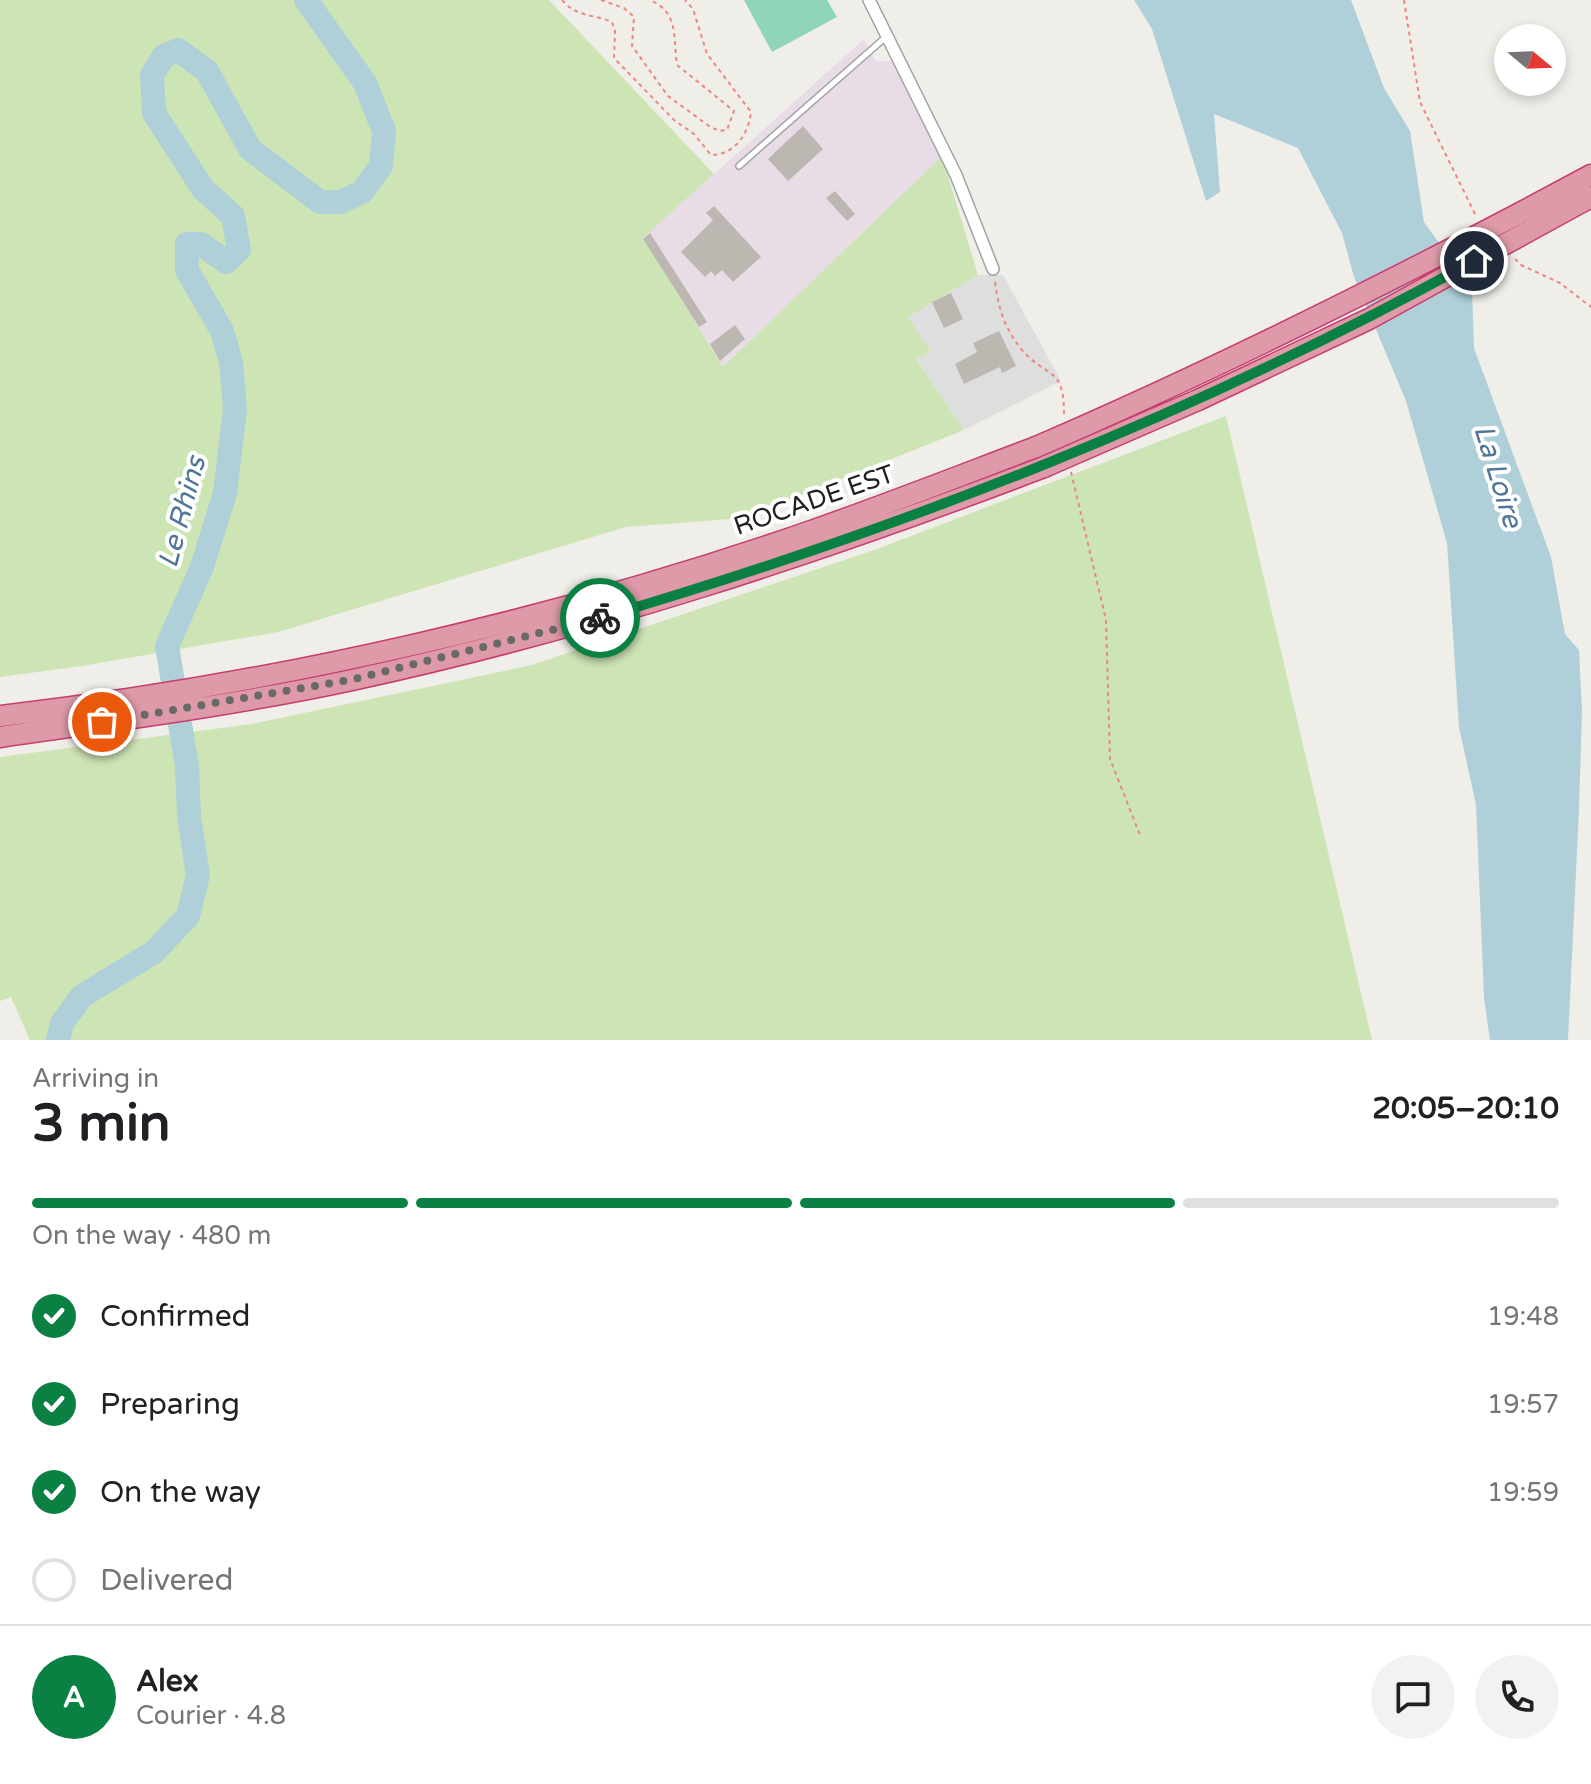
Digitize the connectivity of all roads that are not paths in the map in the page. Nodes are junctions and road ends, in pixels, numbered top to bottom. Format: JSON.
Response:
{"nodes":[{"id":1,"x":869,"y":0,"type":"edge"},
{"id":2,"x":887,"y":36,"type":"junction"},
{"id":3,"x":739,"y":166,"type":"dead end"},
{"id":4,"x":1591,"y":175,"type":"edge"},
{"id":5,"x":1591,"y":197,"type":"edge"},
{"id":6,"x":1523,"y":223,"type":"junction"},
{"id":7,"x":993,"y":269,"type":"road end"},
{"id":8,"x":124,"y":709,"type":"junction"},
{"id":9,"x":0,"y":716,"type":"edge"},
{"id":10,"x":0,"y":737,"type":"edge"}],
"edges":[{"from":1,"to":2,"type":"street"},
{"from":2,"to":3,"type":"lane"},
{"from":2,"to":7,"type":"street"},
{"from":4,"to":6,"type":"highway","name":"ROCADE EST"},
{"from":5,"to":6,"type":"highway","name":"ROCADE EST"},
{"from":6,"to":8,"type":"highway","name":"ROCADE EST","bridge":true},
{"from":6,"to":8,"type":"highway","name":"ROCADE EST","bridge":true},
{"from":8,"to":9,"type":"highway","name":"ROCADE EST"},
{"from":8,"to":10,"type":"highway","name":"ROCADE EST"}]}
